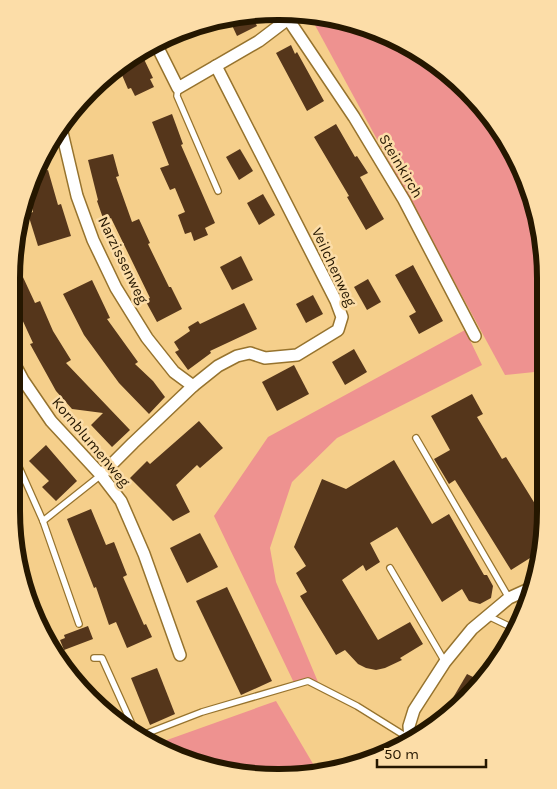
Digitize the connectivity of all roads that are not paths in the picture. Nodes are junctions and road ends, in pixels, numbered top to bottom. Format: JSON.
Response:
{"nodes":[{"id":1,"x":282,"y":20,"type":"edge"},
{"id":2,"x":289,"y":21,"type":"edge"},
{"id":3,"x":159,"y":50,"type":"edge"},
{"id":4,"x":216,"y":66,"type":"junction"},
{"id":5,"x":178,"y":88,"type":"junction"},
{"id":6,"x":63,"y":137,"type":"edge"},
{"id":7,"x":218,"y":191,"type":"dead end"},
{"id":8,"x":475,"y":336,"type":"dead end"},
{"id":9,"x":20,"y":374,"type":"edge"},
{"id":10,"x":193,"y":386,"type":"junction"},
{"id":11,"x":416,"y":438,"type":"dead end"},
{"id":12,"x":20,"y":468,"type":"edge"},
{"id":13,"x":101,"y":475,"type":"junction"},
{"id":14,"x":43,"y":520,"type":"junction"},
{"id":15,"x":390,"y":568,"type":"dead end"},
{"id":16,"x":524,"y":591,"type":"edge"},
{"id":17,"x":509,"y":598,"type":"junction"},
{"id":18,"x":488,"y":616,"type":"junction"},
{"id":19,"x":79,"y":624,"type":"dead end"},
{"id":20,"x":509,"y":626,"type":"edge"},
{"id":21,"x":180,"y":655,"type":"dead end"},
{"id":22,"x":94,"y":658,"type":"dead end"},
{"id":23,"x":445,"y":662,"type":"junction"},
{"id":24,"x":131,"y":722,"type":"edge"},
{"id":25,"x":147,"y":733,"type":"edge"},
{"id":26,"x":410,"y":733,"type":"edge"},
{"id":27,"x":405,"y":736,"type":"edge"}],
"edges":[{"from":1,"to":4,"type":"street","name":"Steinkirch"},
{"from":2,"to":8,"type":"street","name":"Steinkirch"},
{"from":3,"to":5,"type":"street"},
{"from":4,"to":5,"type":"street","name":"Steinkirch"},
{"from":4,"to":10,"type":"street","name":"Veilchenweg"},
{"from":5,"to":7,"type":"lane"},
{"from":6,"to":10,"type":"street","name":"Narzissenweg"},
{"from":9,"to":13,"type":"street","name":"Kornblumenweg"},
{"from":10,"to":13,"type":"street","name":"Veilchenweg"},
{"from":11,"to":17,"type":"lane"},
{"from":12,"to":14,"type":"lane"},
{"from":13,"to":14,"type":"lane"},
{"from":13,"to":21,"type":"street","name":"Kornblumenweg"},
{"from":14,"to":19,"type":"lane"},
{"from":15,"to":23,"type":"lane"},
{"from":16,"to":17,"type":"street"},
{"from":17,"to":18,"type":"street"},
{"from":18,"to":20,"type":"lane"},
{"from":18,"to":23,"type":"street"},
{"from":22,"to":24,"type":"lane"},
{"from":23,"to":26,"type":"street"},
{"from":25,"to":27,"type":"lane"}]}
